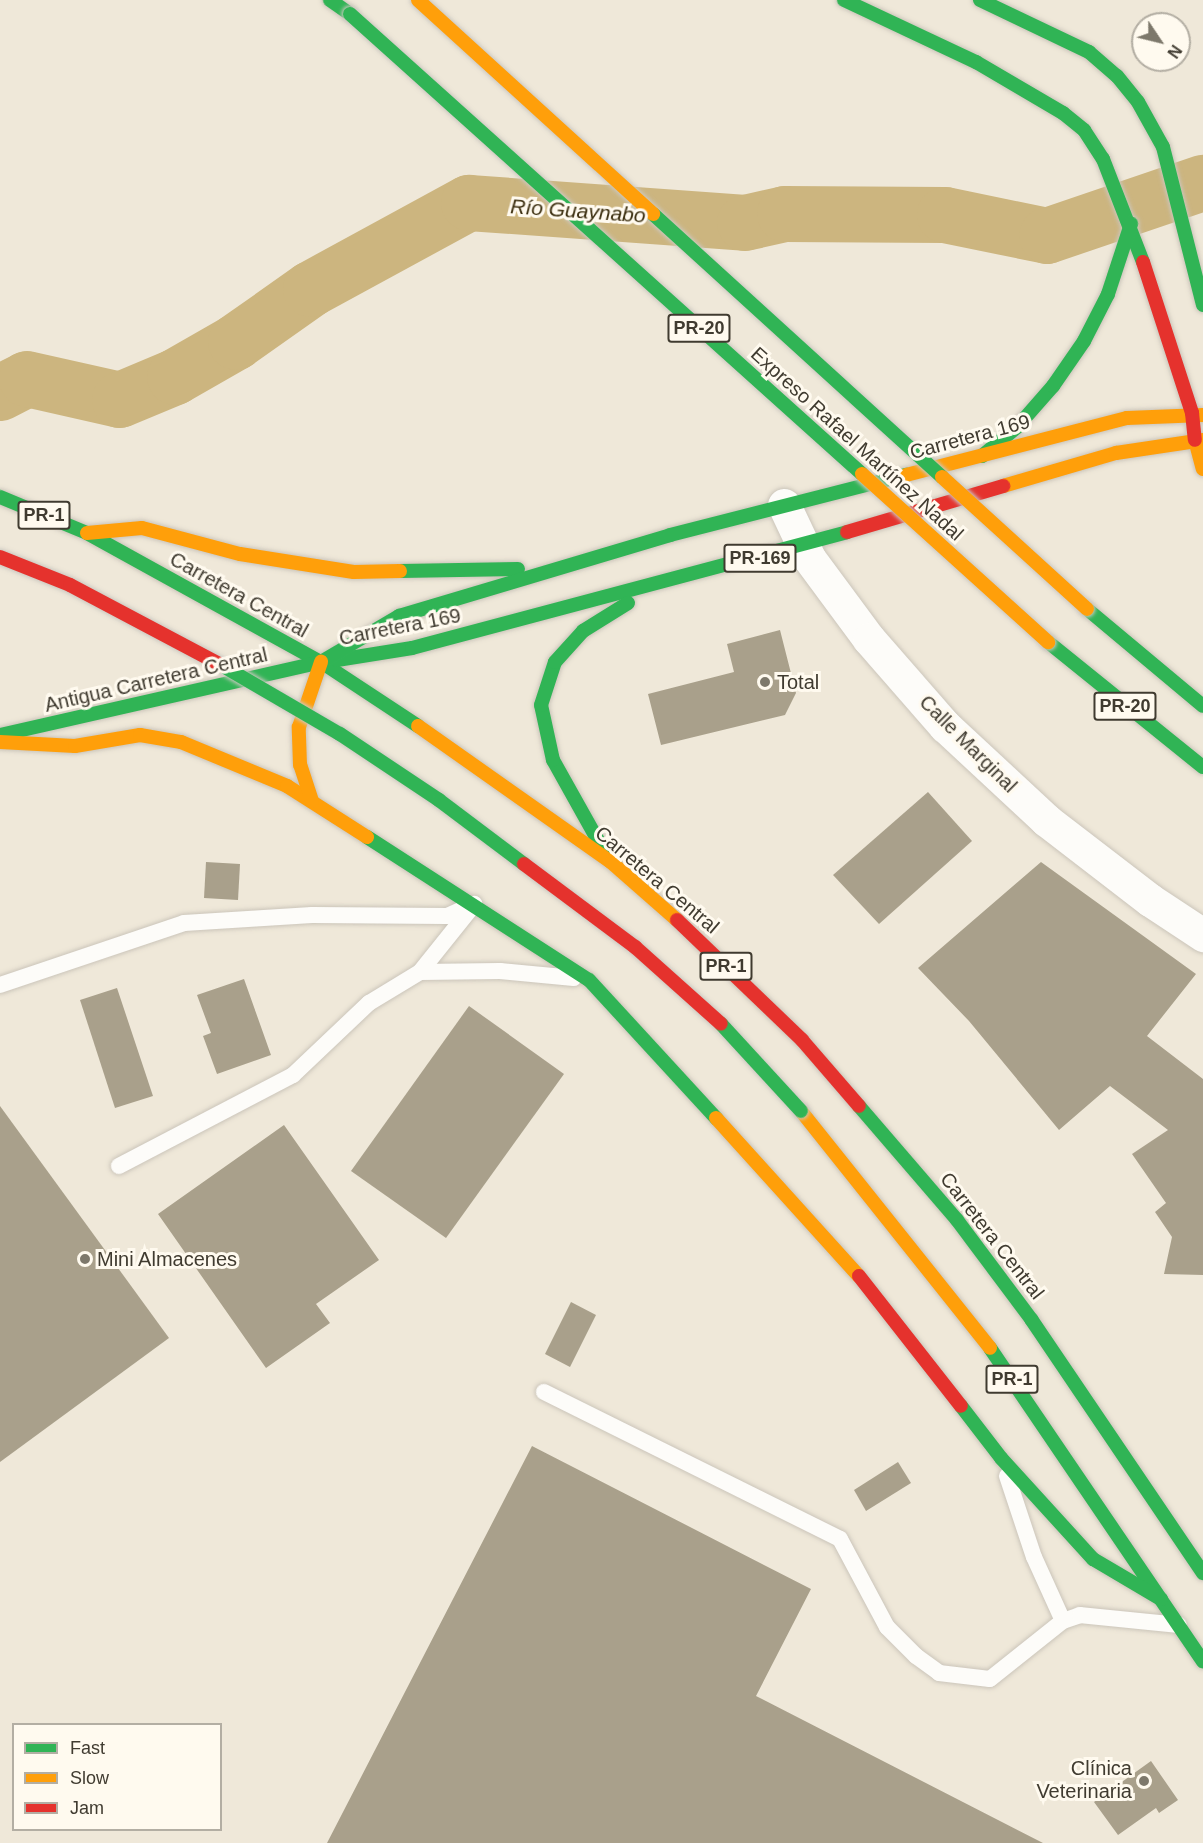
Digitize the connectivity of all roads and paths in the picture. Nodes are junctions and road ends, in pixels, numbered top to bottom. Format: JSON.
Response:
{"nodes":[{"id":1,"x":330,"y":0,"type":"edge"},
{"id":2,"x":418,"y":0,"type":"edge"},
{"id":3,"x":844,"y":0,"type":"edge"},
{"id":4,"x":980,"y":0,"type":"edge"},
{"id":5,"x":1131,"y":224,"type":"junction"},
{"id":6,"x":1191,"y":246,"type":"junction"},
{"id":7,"x":1203,"y":261,"type":"edge"},
{"id":8,"x":1203,"y":305,"type":"edge"},
{"id":9,"x":1198,"y":414,"type":"edge"},
{"id":10,"x":1199,"y":440,"type":"edge"},
{"id":11,"x":982,"y":456,"type":"junction"},
{"id":12,"x":1203,"y":469,"type":"edge"},
{"id":13,"x":0,"y":497,"type":"edge"},
{"id":14,"x":784,"y":506,"type":"junction"},
{"id":15,"x":87,"y":533,"type":"junction"},
{"id":16,"x":801,"y":546,"type":"junction"},
{"id":17,"x":0,"y":556,"type":"edge"},
{"id":18,"x":546,"y":572,"type":"junction"},
{"id":19,"x":654,"y":586,"type":"junction"},
{"id":20,"x":321,"y":662,"type":"junction"},
{"id":21,"x":1203,"y":706,"type":"edge"},
{"id":22,"x":0,"y":735,"type":"edge"},
{"id":23,"x":0,"y":742,"type":"edge"},
{"id":24,"x":1203,"y":767,"type":"edge"},
{"id":25,"x":312,"y":801,"type":"junction"},
{"id":26,"x":611,"y":862,"type":"junction"},
{"id":27,"x":474,"y":904,"type":"junction"},
{"id":28,"x":1203,"y":935,"type":"edge"},
{"id":29,"x":420,"y":972,"type":"junction"},
{"id":30,"x":589,"y":980,"type":"junction"},
{"id":31,"x":0,"y":985,"type":"edge"},
{"id":32,"x":119,"y":1166,"type":"dead end"},
{"id":33,"x":544,"y":1392,"type":"dead end"},
{"id":34,"x":1001,"y":1458,"type":"junction"},
{"id":35,"x":1203,"y":1573,"type":"edge"},
{"id":36,"x":1161,"y":1599,"type":"junction"},
{"id":37,"x":1063,"y":1621,"type":"junction"},
{"id":38,"x":1179,"y":1625,"type":"junction"},
{"id":39,"x":1203,"y":1661,"type":"edge"}],
"edges":[{"from":1,"to":24,"type":"main road","name":"Expreso Rafael Martínez Nadal","number":"PR-20","bridge":true},
{"from":2,"to":21,"type":"main road","name":"Expreso Rafael Martínez Nadal","number":"PR-20","bridge":true},
{"from":3,"to":5,"type":"main road"},
{"from":4,"to":6,"type":"main road"},
{"from":5,"to":9,"type":"main road"},
{"from":5,"to":11,"type":"main road"},
{"from":6,"to":7,"type":"main road"},
{"from":6,"to":8,"type":"main road"},
{"from":9,"to":10,"type":"main road"},
{"from":9,"to":11,"type":"main road","name":"Carretera 169","number":"PR-169"},
{"from":10,"to":12,"type":"main road"},
{"from":10,"to":16,"type":"main road","name":"Carretera 169","number":"PR-169"},
{"from":11,"to":14,"type":"main road","name":"Carretera 169","number":"PR-169"},
{"from":13,"to":15,"type":"main road","number":"PR-1"},
{"from":14,"to":16,"type":"street","name":"Calle Marginal"},
{"from":14,"to":18,"type":"main road","name":"Carretera 169","number":"PR-169"},
{"from":15,"to":18,"type":"main road"},
{"from":15,"to":20,"type":"main road","name":"Carretera Central","number":"PR-1"},
{"from":16,"to":19,"type":"main road","name":"Carretera 169","number":"PR-169"},
{"from":16,"to":28,"type":"street","name":"Calle Marginal"},
{"from":17,"to":36,"type":"main road","number":"PR-1","bridge":true},
{"from":18,"to":20,"type":"main road","name":"Carretera 169","number":"PR-169"},
{"from":19,"to":20,"type":"main road","name":"Carretera 169","number":"PR-169"},
{"from":19,"to":26,"type":"main road"},
{"from":20,"to":22,"type":"main road","name":"Antigua Carretera Central"},
{"from":20,"to":25,"type":"main road"},
{"from":20,"to":26,"type":"main road","name":"Carretera Central","number":"PR-1"},
{"from":23,"to":25,"type":"main road"},
{"from":25,"to":27,"type":"main road"},
{"from":26,"to":35,"type":"main road","name":"Carretera Central","number":"PR-1"},
{"from":27,"to":29,"type":"lane"},
{"from":27,"to":30,"type":"main road"},
{"from":27,"to":31,"type":"lane"},
{"from":29,"to":30,"type":"lane"},
{"from":29,"to":32,"type":"lane"},
{"from":30,"to":34,"type":"main road"},
{"from":33,"to":37,"type":"lane"},
{"from":34,"to":36,"type":"main road"},
{"from":34,"to":37,"type":"lane"},
{"from":36,"to":38,"type":"main road","number":"PR-1"},
{"from":37,"to":38,"type":"lane"},
{"from":38,"to":39,"type":"main road","number":"PR-1"}]}
